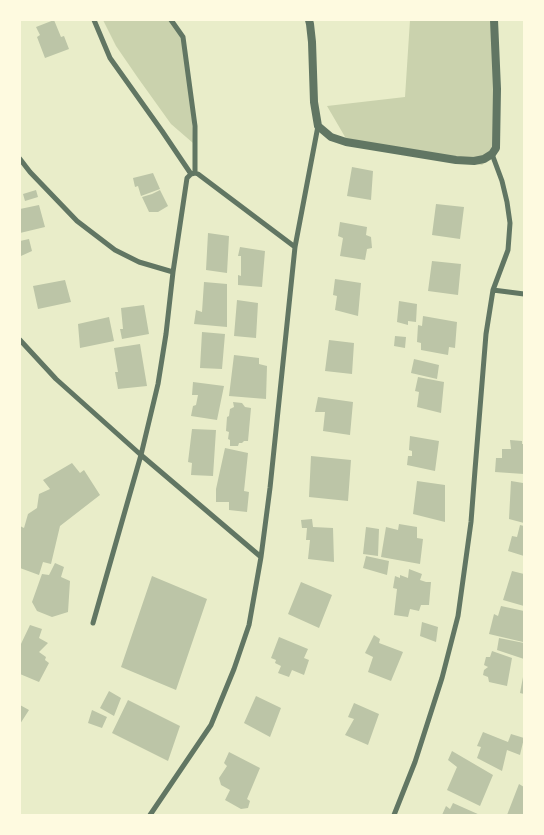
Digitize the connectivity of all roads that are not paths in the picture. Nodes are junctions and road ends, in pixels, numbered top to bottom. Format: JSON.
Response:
{"nodes":[{"id":1,"x":94,"y":20,"type":"edge"},
{"id":2,"x":171,"y":20,"type":"edge"},
{"id":3,"x":309,"y":20,"type":"edge"},
{"id":4,"x":494,"y":20,"type":"edge"},
{"id":5,"x":318,"y":126,"type":"junction"},
{"id":6,"x":492,"y":154,"type":"junction"},
{"id":7,"x":20,"y":159,"type":"edge"},
{"id":8,"x":193,"y":174,"type":"junction"},
{"id":9,"x":296,"y":247,"type":"junction"},
{"id":10,"x":173,"y":272,"type":"junction"},
{"id":11,"x":493,"y":290,"type":"junction"},
{"id":12,"x":524,"y":294,"type":"edge"},
{"id":13,"x":20,"y":340,"type":"edge"},
{"id":14,"x":141,"y":455,"type":"junction"},
{"id":15,"x":261,"y":557,"type":"junction"},
{"id":16,"x":93,"y":623,"type":"dead end"},
{"id":17,"x":150,"y":815,"type":"edge"},
{"id":18,"x":394,"y":815,"type":"edge"}],
"edges":[{"from":1,"to":8,"type":"street"},
{"from":2,"to":8,"type":"street"},
{"from":3,"to":5,"type":"street"},
{"from":4,"to":6,"type":"street"},
{"from":5,"to":6,"type":"street"},
{"from":5,"to":9,"type":"street"},
{"from":6,"to":11,"type":"street"},
{"from":7,"to":10,"type":"street"},
{"from":8,"to":9,"type":"street"},
{"from":8,"to":10,"type":"street"},
{"from":9,"to":15,"type":"street"},
{"from":10,"to":14,"type":"street"},
{"from":11,"to":12,"type":"street"},
{"from":11,"to":18,"type":"street"},
{"from":13,"to":14,"type":"street"},
{"from":14,"to":15,"type":"street"},
{"from":14,"to":16,"type":"street"},
{"from":15,"to":17,"type":"street"}]}
